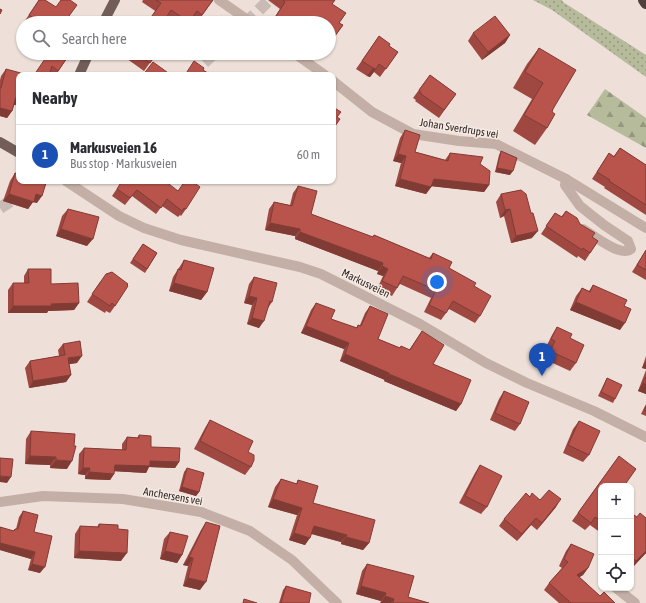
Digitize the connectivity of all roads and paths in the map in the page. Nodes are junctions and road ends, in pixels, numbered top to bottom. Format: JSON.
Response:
{"nodes":[{"id":1,"x":115,"y":0,"type":"edge"},
{"id":2,"x":219,"y":0,"type":"edge"},
{"id":3,"x":644,"y":0,"type":"edge"},
{"id":4,"x":646,"y":3,"type":"edge"},
{"id":5,"x":107,"y":16,"type":"edge"},
{"id":6,"x":242,"y":16,"type":"edge"},
{"id":7,"x":86,"y":60,"type":"edge"},
{"id":8,"x":304,"y":60,"type":"edge"},
{"id":9,"x":80,"y":72,"type":"edge"},
{"id":10,"x":321,"y":72,"type":"edge"},
{"id":11,"x":336,"y":83,"type":"edge"},
{"id":12,"x":0,"y":142,"type":"edge"},
{"id":13,"x":16,"y":151,"type":"edge"},
{"id":14,"x":566,"y":179,"type":"junction"},
{"id":15,"x":71,"y":184,"type":"edge"},
{"id":16,"x":578,"y":226,"type":"edge"},
{"id":17,"x":646,"y":228,"type":"edge"},
{"id":18,"x":646,"y":437,"type":"edge"},
{"id":19,"x":0,"y":502,"type":"edge"},
{"id":20,"x":620,"y":591,"type":"edge"},
{"id":21,"x":337,"y":603,"type":"edge"},
{"id":22,"x":635,"y":603,"type":"edge"}],
"edges":[{"from":1,"to":5,"type":"main road"},
{"from":2,"to":6,"type":"street"},
{"from":3,"to":4,"type":"highway"},
{"from":7,"to":9,"type":"main road"},
{"from":8,"to":10,"type":"street"},
{"from":11,"to":14,"type":"street","name":"Johan Sverdrups vei"},
{"from":12,"to":13,"type":"main road"},
{"from":14,"to":16,"type":"street"},
{"from":14,"to":17,"type":"street","name":"Johan Sverdrups vei"},
{"from":15,"to":18,"type":"street","name":"Markusveien"},
{"from":19,"to":21,"type":"street","name":"Anchersens vei"},
{"from":20,"to":22,"type":"street"}]}
